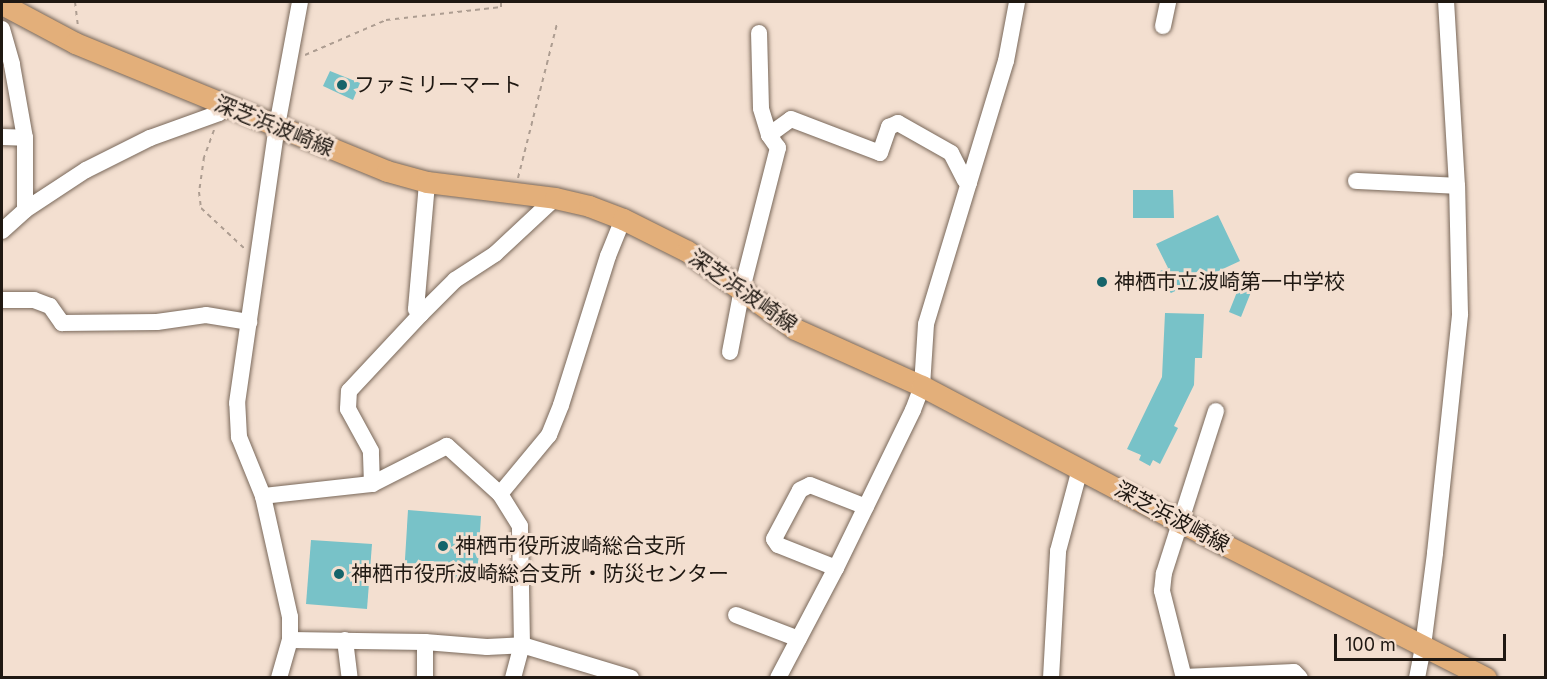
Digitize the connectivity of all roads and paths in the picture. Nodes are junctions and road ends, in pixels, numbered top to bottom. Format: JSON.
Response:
{"nodes":[{"id":1,"x":75,"y":2,"type":"edge"},
{"id":2,"x":300,"y":2,"type":"edge"},
{"id":3,"x":501,"y":2,"type":"edge"},
{"id":4,"x":1017,"y":2,"type":"edge"},
{"id":5,"x":1168,"y":2,"type":"edge"},
{"id":6,"x":1446,"y":2,"type":"edge"},
{"id":7,"x":2,"y":4,"type":"edge"},
{"id":8,"x":557,"y":24,"type":"dead end"},
{"id":9,"x":1163,"y":26,"type":"dead end"},
{"id":10,"x":2,"y":29,"type":"edge"},
{"id":11,"x":759,"y":33,"type":"dead end"},
{"id":12,"x":75,"y":43,"type":"junction"},
{"id":13,"x":288,"y":62,"type":"junction"},
{"id":14,"x":223,"y":110,"type":"junction"},
{"id":15,"x":277,"y":126,"type":"junction"},
{"id":16,"x":769,"y":135,"type":"junction"},
{"id":17,"x":2,"y":137,"type":"edge"},
{"id":18,"x":25,"y":138,"type":"junction"},
{"id":19,"x":1356,"y":181,"type":"dead end"},
{"id":20,"x":427,"y":182,"type":"junction"},
{"id":21,"x":969,"y":183,"type":"junction"},
{"id":22,"x":1457,"y":186,"type":"junction"},
{"id":23,"x":25,"y":188,"type":"junction"},
{"id":24,"x":515,"y":192,"type":"junction"},
{"id":25,"x":45,"y":196,"type":"junction"},
{"id":26,"x":555,"y":198,"type":"junction"},
{"id":27,"x":25,"y":210,"type":"junction"},
{"id":28,"x":623,"y":219,"type":"junction"},
{"id":29,"x":2,"y":231,"type":"edge"},
{"id":30,"x":258,"y":254,"type":"junction"},
{"id":31,"x":742,"y":289,"type":"junction"},
{"id":32,"x":2,"y":300,"type":"edge"},
{"id":33,"x":421,"y":314,"type":"junction"},
{"id":34,"x":249,"y":322,"type":"junction"},
{"id":35,"x":730,"y":352,"type":"dead end"},
{"id":36,"x":922,"y":386,"type":"junction"},
{"id":37,"x":1216,"y":411,"type":"dead end"},
{"id":38,"x":1080,"y":468,"type":"junction"},
{"id":39,"x":372,"y":484,"type":"junction"},
{"id":40,"x":500,"y":494,"type":"junction"},
{"id":41,"x":263,"y":496,"type":"junction"},
{"id":42,"x":866,"y":507,"type":"junction"},
{"id":43,"x":1182,"y":523,"type":"junction"},
{"id":44,"x":836,"y":568,"type":"junction"},
{"id":45,"x":736,"y":615,"type":"dead end"},
{"id":46,"x":799,"y":639,"type":"junction"},
{"id":47,"x":290,"y":640,"type":"junction"},
{"id":48,"x":345,"y":640,"type":"junction"},
{"id":49,"x":425,"y":642,"type":"junction"},
{"id":50,"x":522,"y":645,"type":"junction"},
{"id":51,"x":1423,"y":646,"type":"junction"},
{"id":52,"x":1244,"y":675,"type":"edge"},
{"id":53,"x":626,"y":677,"type":"edge"},
{"id":54,"x":1184,"y":677,"type":"edge"},
{"id":55,"x":279,"y":678,"type":"edge"},
{"id":56,"x":350,"y":678,"type":"edge"},
{"id":57,"x":425,"y":678,"type":"edge"},
{"id":58,"x":513,"y":678,"type":"edge"},
{"id":59,"x":778,"y":678,"type":"edge"},
{"id":60,"x":1051,"y":678,"type":"edge"},
{"id":61,"x":1300,"y":678,"type":"edge"},
{"id":62,"x":1417,"y":678,"type":"edge"},
{"id":63,"x":1486,"y":678,"type":"edge"}],
"edges":[{"from":1,"to":12,"type":"path"},
{"from":2,"to":13,"type":"street"},
{"from":3,"to":13,"type":"path"},
{"from":4,"to":21,"type":"street"},
{"from":5,"to":9,"type":"street"},
{"from":6,"to":22,"type":"street"},
{"from":7,"to":12,"type":"main road","name":"深芝浜波崎線"},
{"from":8,"to":24,"type":"path"},
{"from":10,"to":18,"type":"street"},
{"from":11,"to":16,"type":"street"},
{"from":12,"to":14,"type":"main road","name":"深芝浜波崎線"},
{"from":13,"to":15,"type":"street"},
{"from":14,"to":15,"type":"main road","name":"深芝浜波崎線"},
{"from":14,"to":25,"type":"street"},
{"from":14,"to":30,"type":"path"},
{"from":15,"to":20,"type":"main road","name":"深芝浜波崎線"},
{"from":15,"to":30,"type":"street"},
{"from":16,"to":21,"type":"street"},
{"from":16,"to":31,"type":"street"},
{"from":17,"to":18,"type":"street"},
{"from":18,"to":23,"type":"street"},
{"from":19,"to":22,"type":"street"},
{"from":20,"to":24,"type":"main road","name":"深芝浜波崎線"},
{"from":20,"to":33,"type":"street"},
{"from":21,"to":36,"type":"street"},
{"from":22,"to":51,"type":"street"},
{"from":23,"to":25,"type":"street"},
{"from":23,"to":27,"type":"street"},
{"from":24,"to":26,"type":"main road","name":"深芝浜波崎線"},
{"from":25,"to":27,"type":"street"},
{"from":26,"to":28,"type":"main road","name":"深芝浜波崎線"},
{"from":26,"to":33,"type":"street"},
{"from":27,"to":29,"type":"street"},
{"from":28,"to":31,"type":"main road","name":"深芝浜波崎線"},
{"from":28,"to":40,"type":"street"},
{"from":30,"to":34,"type":"street"},
{"from":31,"to":35,"type":"street"},
{"from":31,"to":36,"type":"main road","name":"深芝浜波崎線"},
{"from":32,"to":34,"type":"street"},
{"from":33,"to":39,"type":"street"},
{"from":34,"to":41,"type":"street"},
{"from":36,"to":38,"type":"main road","name":"深芝浜波崎線"},
{"from":36,"to":42,"type":"street"},
{"from":37,"to":43,"type":"street"},
{"from":38,"to":43,"type":"main road","name":"深芝浜波崎線"},
{"from":38,"to":60,"type":"street"},
{"from":39,"to":40,"type":"street"},
{"from":39,"to":41,"type":"street"},
{"from":40,"to":50,"type":"street"},
{"from":41,"to":47,"type":"street"},
{"from":42,"to":44,"type":"street"},
{"from":42,"to":44,"type":"street"},
{"from":43,"to":51,"type":"main road","name":"深芝浜波崎線"},
{"from":43,"to":54,"type":"street"},
{"from":44,"to":46,"type":"street"},
{"from":45,"to":46,"type":"street"},
{"from":46,"to":59,"type":"street"},
{"from":47,"to":48,"type":"street"},
{"from":47,"to":55,"type":"street"},
{"from":48,"to":49,"type":"street"},
{"from":48,"to":56,"type":"street"},
{"from":49,"to":50,"type":"street"},
{"from":49,"to":57,"type":"street"},
{"from":50,"to":53,"type":"street"},
{"from":50,"to":58,"type":"street"},
{"from":51,"to":62,"type":"street"},
{"from":51,"to":63,"type":"main road","name":"深芝浜波崎線"},
{"from":52,"to":54,"type":"street"},
{"from":52,"to":61,"type":"street"}]}
